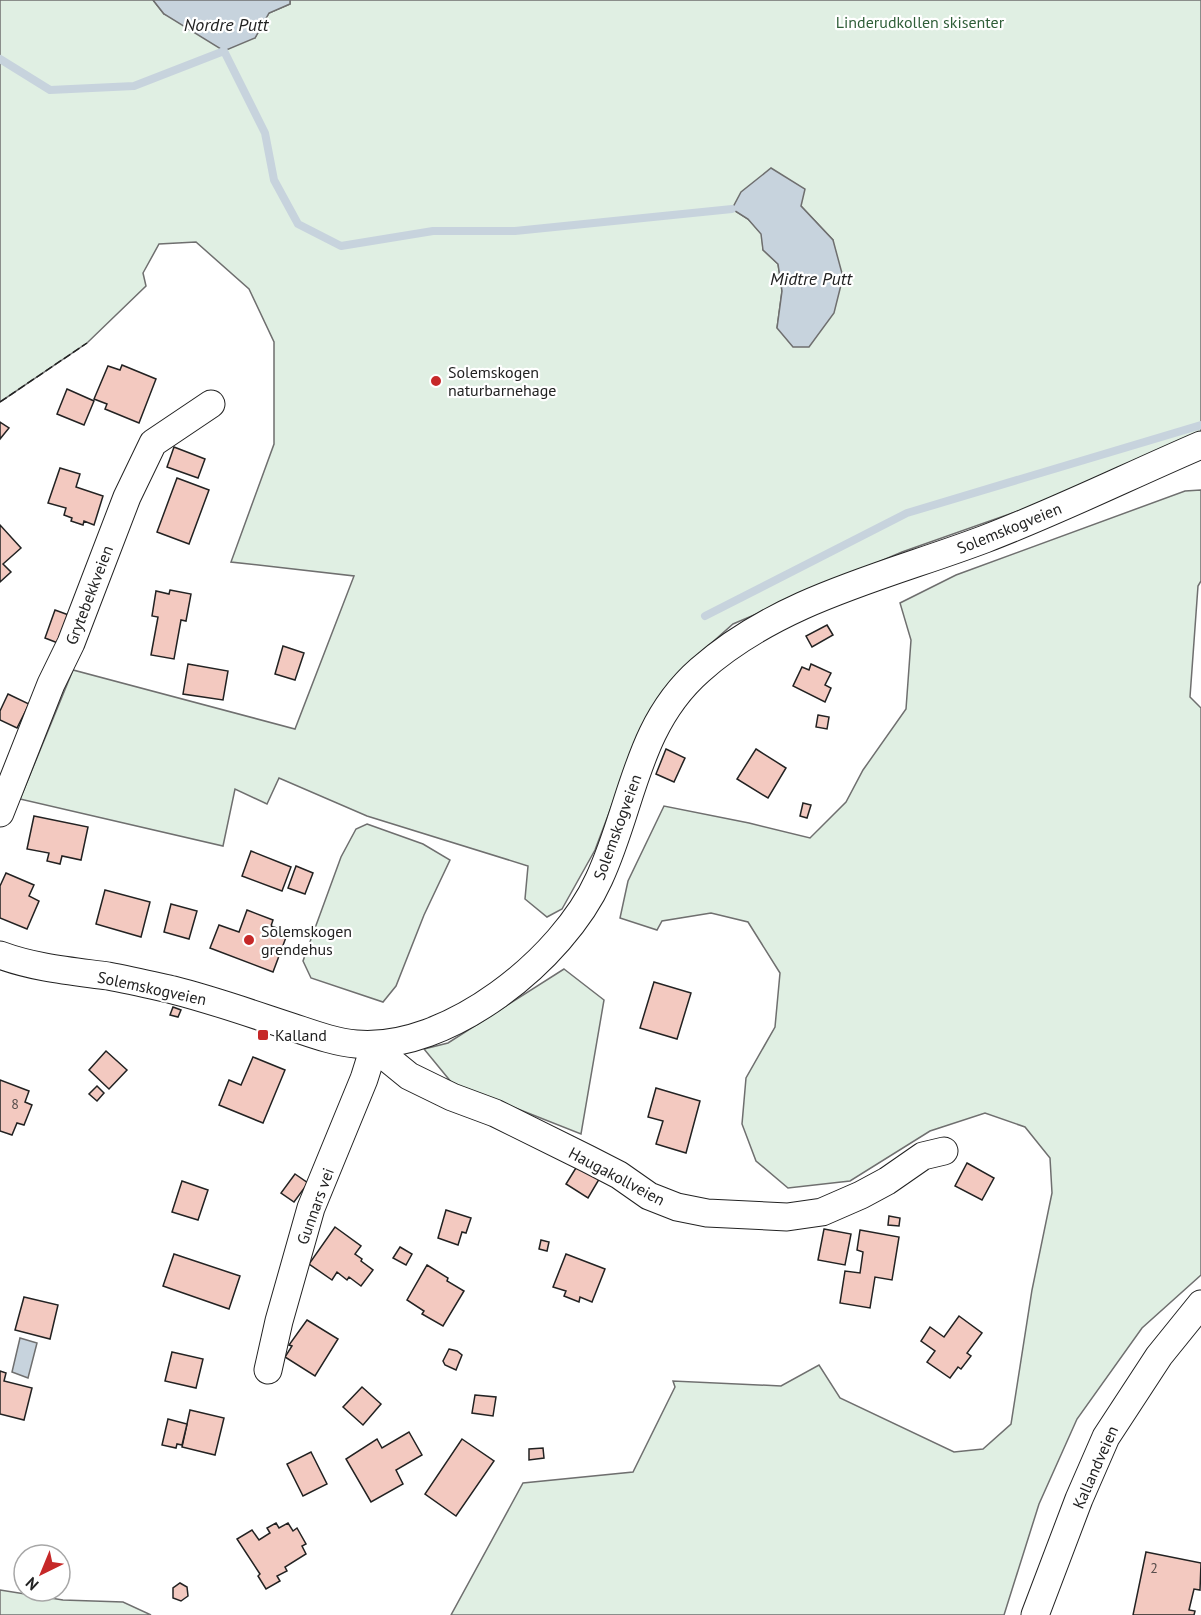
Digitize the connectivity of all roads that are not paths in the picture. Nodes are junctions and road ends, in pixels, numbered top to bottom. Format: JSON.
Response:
{"nodes":[{"id":1,"x":211,"y":404,"type":"dead end"},
{"id":2,"x":1201,"y":446,"type":"edge"},
{"id":3,"x":0,"y":813,"type":"edge"},
{"id":4,"x":0,"y":955,"type":"edge"},
{"id":5,"x":371,"y":1045,"type":"junction"},
{"id":6,"x":944,"y":1151,"type":"dead end"},
{"id":7,"x":1201,"y":1305,"type":"edge"},
{"id":8,"x":268,"y":1370,"type":"dead end"},
{"id":9,"x":1035,"y":1615,"type":"edge"}],
"edges":[{"from":1,"to":3,"type":"street","name":"Grytebekkveien"},
{"from":2,"to":5,"type":"street","name":"Solemskogveien"},
{"from":4,"to":5,"type":"street","name":"Solemskogveien"},
{"from":5,"to":6,"type":"street","name":"Haugakollveien"},
{"from":5,"to":8,"type":"street","name":"Gunnars vei"},
{"from":7,"to":9,"type":"street","name":"Kallandveien"}]}
